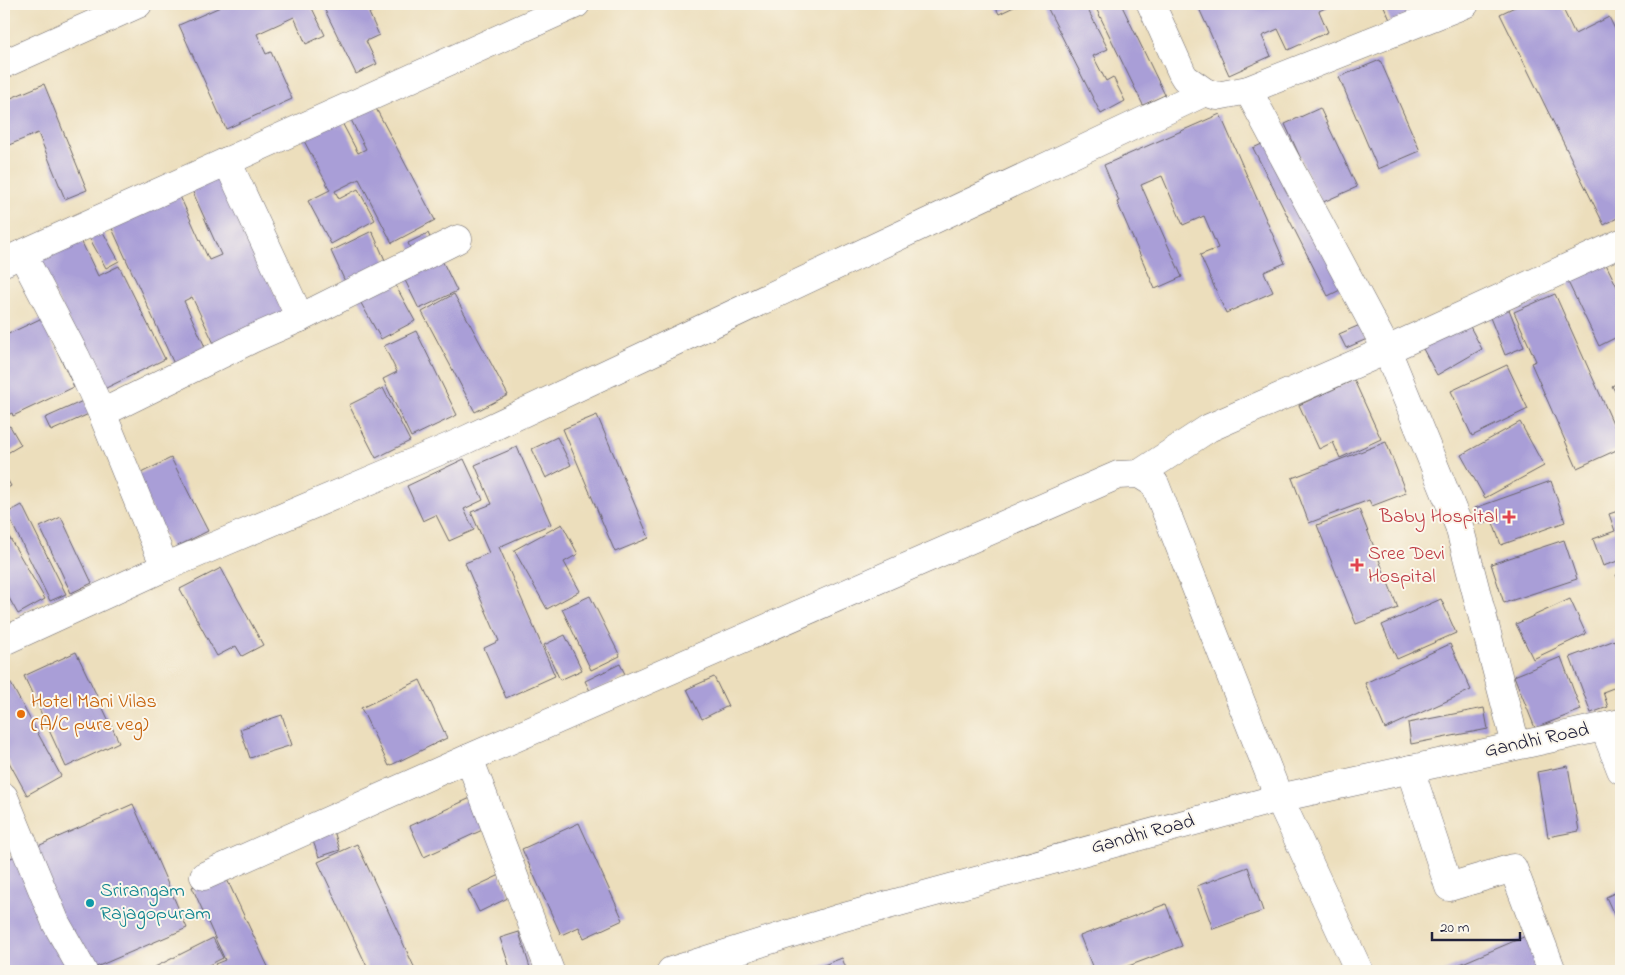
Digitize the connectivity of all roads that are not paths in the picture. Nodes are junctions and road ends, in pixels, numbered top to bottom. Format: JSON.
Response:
{"nodes":[{"id":1,"x":138,"y":4,"type":"edge"},
{"id":2,"x":576,"y":4,"type":"edge"},
{"id":3,"x":1151,"y":4,"type":"edge"},
{"id":4,"x":1465,"y":4,"type":"edge"},
{"id":5,"x":4,"y":64,"type":"edge"},
{"id":6,"x":1248,"y":90,"type":"junction"},
{"id":7,"x":1205,"y":92,"type":"junction"},
{"id":8,"x":227,"y":161,"type":"junction"},
{"id":9,"x":458,"y":239,"type":"dead end"},
{"id":10,"x":1621,"y":243,"type":"edge"},
{"id":11,"x":13,"y":258,"type":"edge"},
{"id":12,"x":300,"y":318,"type":"junction"},
{"id":13,"x":1387,"y":350,"type":"junction"},
{"id":14,"x":102,"y":413,"type":"junction"},
{"id":15,"x":1139,"y":474,"type":"junction"},
{"id":16,"x":165,"y":567,"type":"junction"},
{"id":17,"x":4,"y":641,"type":"edge"},
{"id":18,"x":1613,"y":725,"type":"edge"},
{"id":19,"x":1516,"y":746,"type":"junction"},
{"id":20,"x":468,"y":758,"type":"junction"},
{"id":21,"x":1410,"y":769,"type":"junction"},
{"id":22,"x":1621,"y":770,"type":"edge"},
{"id":23,"x":4,"y":797,"type":"edge"},
{"id":24,"x":1279,"y":798,"type":"junction"},
{"id":25,"x":204,"y":876,"type":"dead end"},
{"id":26,"x":82,"y":971,"type":"edge"},
{"id":27,"x":550,"y":971,"type":"edge"},
{"id":28,"x":671,"y":971,"type":"edge"},
{"id":29,"x":1359,"y":971,"type":"edge"},
{"id":30,"x":1552,"y":971,"type":"edge"}],
"edges":[{"from":1,"to":5,"type":"street"},
{"from":2,"to":8,"type":"street"},
{"from":3,"to":7,"type":"street"},
{"from":4,"to":6,"type":"street"},
{"from":6,"to":7,"type":"street"},
{"from":6,"to":13,"type":"street"},
{"from":7,"to":16,"type":"street"},
{"from":8,"to":11,"type":"street"},
{"from":8,"to":12,"type":"street"},
{"from":9,"to":12,"type":"street"},
{"from":10,"to":13,"type":"street"},
{"from":11,"to":14,"type":"street"},
{"from":12,"to":14,"type":"street"},
{"from":13,"to":15,"type":"street"},
{"from":13,"to":19,"type":"street"},
{"from":14,"to":16,"type":"street"},
{"from":15,"to":20,"type":"street"},
{"from":15,"to":24,"type":"street"},
{"from":16,"to":17,"type":"street"},
{"from":18,"to":19,"type":"street","name":"Gandhi Road"},
{"from":18,"to":22,"type":"street"},
{"from":19,"to":21,"type":"street","name":"Gandhi Road"},
{"from":20,"to":25,"type":"street"},
{"from":20,"to":27,"type":"street"},
{"from":21,"to":24,"type":"street","name":"Gandhi Road"},
{"from":21,"to":30,"type":"street"},
{"from":23,"to":26,"type":"street"},
{"from":24,"to":28,"type":"street","name":"Gandhi Road"},
{"from":24,"to":29,"type":"street"}]}
